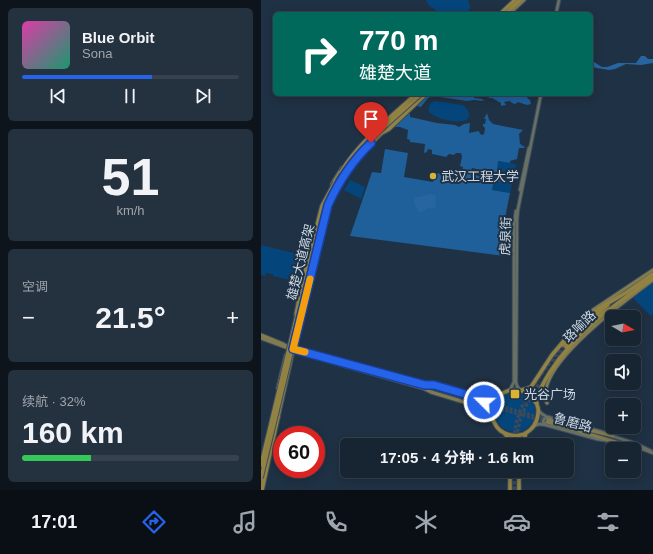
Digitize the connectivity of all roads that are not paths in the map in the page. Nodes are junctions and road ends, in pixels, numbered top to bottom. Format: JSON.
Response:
{"nodes":[{"id":1,"x":515,"y":0,"type":"edge"},
{"id":2,"x":520,"y":0,"type":"edge"},
{"id":3,"x":524,"y":0,"type":"edge"},
{"id":4,"x":560,"y":0,"type":"edge"},
{"id":5,"x":502,"y":12,"type":"edge"},
{"id":6,"x":507,"y":12,"type":"edge"},
{"id":7,"x":511,"y":12,"type":"edge"},
{"id":8,"x":557,"y":12,"type":"edge"},
{"id":9,"x":413,"y":96,"type":"edge"},
{"id":10,"x":413,"y":96,"type":"edge"},
{"id":11,"x":421,"y":96,"type":"edge"},
{"id":12,"x":421,"y":96,"type":"edge"},
{"id":13,"x":421,"y":96,"type":"edge"},
{"id":14,"x":541,"y":96,"type":"edge"},
{"id":15,"x":381,"y":134,"type":"junction"},
{"id":16,"x":347,"y":161,"type":"junction"},
{"id":17,"x":351,"y":164,"type":"junction"},
{"id":18,"x":335,"y":182,"type":"junction"},
{"id":19,"x":653,"y":270,"type":"edge"},
{"id":20,"x":653,"y":274,"type":"edge"},
{"id":21,"x":653,"y":279,"type":"edge"},
{"id":22,"x":616,"y":299,"type":"junction"},
{"id":23,"x":620,"y":302,"type":"junction"},
{"id":24,"x":593,"y":310,"type":"dead end"},
{"id":25,"x":296,"y":315,"type":"junction"},
{"id":26,"x":261,"y":335,"type":"edge"},
{"id":27,"x":261,"y":338,"type":"edge"},
{"id":28,"x":291,"y":349,"type":"junction"},
{"id":29,"x":543,"y":368,"type":"junction"},
{"id":30,"x":550,"y":373,"type":"junction"},
{"id":31,"x":515,"y":382,"type":"junction"},
{"id":32,"x":424,"y":386,"type":"junction"},
{"id":33,"x":436,"y":390,"type":"tunnel mouth"},
{"id":34,"x":510,"y":390,"type":"junction"},
{"id":35,"x":521,"y":390,"type":"junction"},
{"id":36,"x":497,"y":397,"type":"junction"},
{"id":37,"x":482,"y":399,"type":"junction"},
{"id":38,"x":536,"y":403,"type":"junction"},
{"id":39,"x":547,"y":403,"type":"dead end"},
{"id":40,"x":480,"y":406,"type":"junction"},
{"id":41,"x":538,"y":410,"type":"junction"},
{"id":42,"x":492,"y":415,"type":"junction"},
{"id":43,"x":279,"y":417,"type":"junction"},
{"id":44,"x":548,"y":421,"type":"junction"},
{"id":45,"x":534,"y":426,"type":"junction"},
{"id":46,"x":504,"y":433,"type":"junction"},
{"id":47,"x":526,"y":433,"type":"junction"},
{"id":48,"x":613,"y":436,"type":"joint"},
{"id":49,"x":509,"y":438,"type":"edge"},
{"id":50,"x":524,"y":438,"type":"edge"},
{"id":51,"x":616,"y":442,"type":"edge"},
{"id":52,"x":641,"y":448,"type":"edge"},
{"id":53,"x":653,"y":452,"type":"edge"},
{"id":54,"x":261,"y":458,"type":"edge"},
{"id":55,"x":261,"y":465,"type":"edge"},
{"id":56,"x":261,"y":478,"type":"edge"},
{"id":57,"x":510,"y":478,"type":"edge"},
{"id":58,"x":519,"y":478,"type":"edge"},
{"id":59,"x":261,"y":486,"type":"edge"},
{"id":60,"x":262,"y":490,"type":"edge"},
{"id":61,"x":510,"y":490,"type":"edge"},
{"id":62,"x":519,"y":490,"type":"edge"}],
"edges":[{"from":1,"to":5,"type":"highway"},
{"from":2,"to":6,"type":"highway"},
{"from":3,"to":7,"type":"main road"},
{"from":4,"to":8,"type":"main road"},
{"from":9,"to":16,"type":"main road"},
{"from":10,"to":18,"type":"highway","name":"雄楚大道高架","bridge":true},
{"from":11,"to":15,"type":"highway"},
{"from":12,"to":15,"type":"main road"},
{"from":13,"to":56,"type":"highway","name":"雄楚大道高架","bridge":true},
{"from":14,"to":31,"type":"main road","name":"虎泉街"},
{"from":15,"to":17,"type":"main road"},
{"from":16,"to":17,"type":"main road"},
{"from":16,"to":25,"type":"main road"},
{"from":17,"to":28,"type":"main road"},
{"from":18,"to":25,"type":"highway","bridge":true},
{"from":18,"to":55,"type":"highway","name":"雄楚大道高架","bridge":true},
{"from":19,"to":24,"type":"main road"},
{"from":20,"to":22,"type":"highway","name":"珞喻路"},
{"from":21,"to":23,"type":"highway","name":"珞喻路"},
{"from":21,"to":39,"type":"main road"},
{"from":22,"to":23,"type":"highway"},
{"from":22,"to":29,"type":"highway","name":"珞喻路"},
{"from":23,"to":30,"type":"highway","name":"珞喻路"},
{"from":25,"to":28,"type":"main road"},
{"from":26,"to":28,"type":"main road"},
{"from":27,"to":28,"type":"main road"},
{"from":28,"to":32,"type":"main road"},
{"from":28,"to":43,"type":"main road"},
{"from":28,"to":54,"type":"main road"},
{"from":29,"to":30,"type":"highway"},
{"from":29,"to":35,"type":"highway","name":"珞喻路"},
{"from":30,"to":38,"type":"highway","name":"珞喻路"},
{"from":31,"to":34,"type":"main road"},
{"from":31,"to":35,"type":"main road"},
{"from":32,"to":33,"type":"main road"},
{"from":32,"to":37,"type":"main road"},
{"from":32,"to":40,"type":"main road"},
{"from":34,"to":35,"type":"highway"},
{"from":34,"to":36,"type":"highway"},
{"from":35,"to":38,"type":"highway"},
{"from":36,"to":37,"type":"main road"},
{"from":36,"to":42,"type":"highway"},
{"from":37,"to":40,"type":"main road"},
{"from":38,"to":41,"type":"highway"},
{"from":40,"to":42,"type":"main road"},
{"from":41,"to":44,"type":"main road","name":"鲁磨路"},
{"from":41,"to":45,"type":"highway"},
{"from":42,"to":46,"type":"highway"},
{"from":43,"to":59,"type":"main road"},
{"from":43,"to":60,"type":"highway"},
{"from":44,"to":45,"type":"main road","name":"鲁磨路"},
{"from":44,"to":48,"type":"main road"},
{"from":44,"to":51,"type":"main road"},
{"from":45,"to":47,"type":"highway"},
{"from":46,"to":47,"type":"highway"},
{"from":46,"to":49,"type":"highway"},
{"from":47,"to":50,"type":"highway"},
{"from":48,"to":53,"type":"main road"},
{"from":52,"to":53,"type":"main road"},
{"from":57,"to":61,"type":"highway"},
{"from":58,"to":62,"type":"highway"}]}
